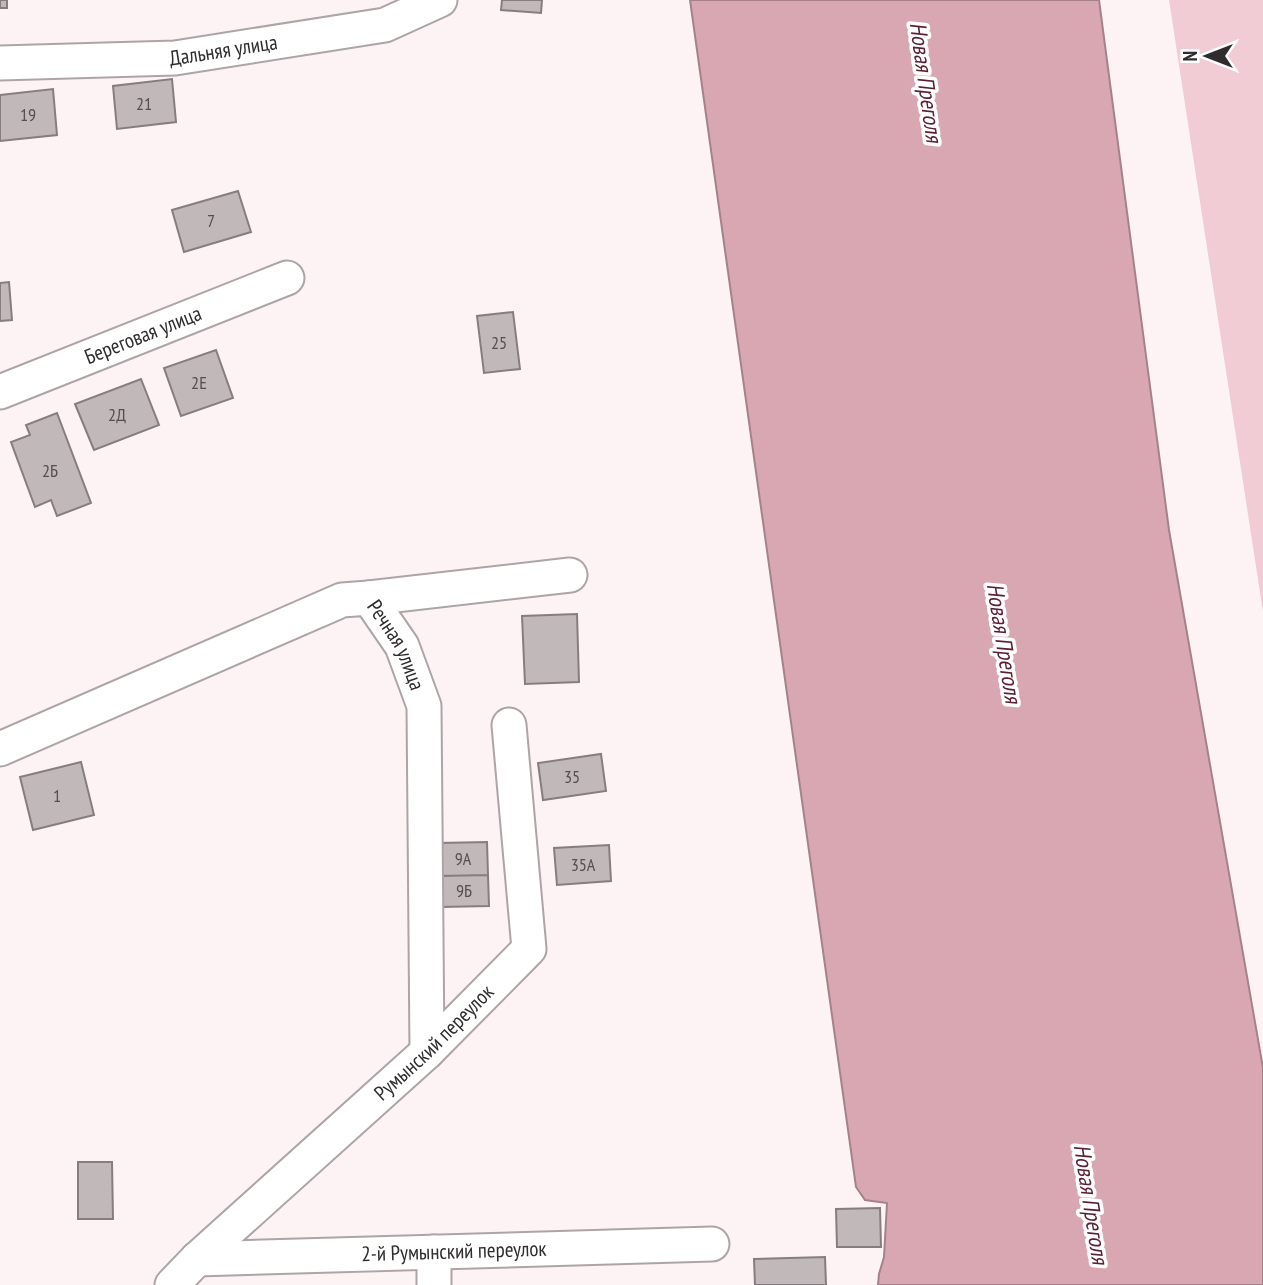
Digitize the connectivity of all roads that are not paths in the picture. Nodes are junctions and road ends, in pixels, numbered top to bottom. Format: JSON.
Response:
{"nodes":[{"id":1,"x":440,"y":0,"type":"edge"},
{"id":2,"x":0,"y":63,"type":"edge"},
{"id":3,"x":287,"y":278,"type":"dead end"},
{"id":4,"x":0,"y":392,"type":"edge"},
{"id":5,"x":570,"y":575,"type":"dead end"},
{"id":6,"x":369,"y":598,"type":"junction"},
{"id":7,"x":509,"y":725,"type":"dead end"},
{"id":8,"x":0,"y":749,"type":"edge"},
{"id":9,"x":427,"y":1052,"type":"junction"},
{"id":10,"x":712,"y":1244,"type":"dead end"},
{"id":11,"x":435,"y":1252,"type":"junction"},
{"id":12,"x":197,"y":1259,"type":"junction"},
{"id":13,"x":172,"y":1285,"type":"edge"},
{"id":14,"x":434,"y":1285,"type":"edge"}],
"edges":[{"from":1,"to":2,"type":"street","name":"Дальняя улица"},
{"from":3,"to":4,"type":"street","name":"Береговая улица"},
{"from":5,"to":6,"type":"street"},
{"from":6,"to":8,"type":"street","name":"Речная улица"},
{"from":6,"to":9,"type":"street","name":"Речная улица"},
{"from":7,"to":9,"type":"street","name":"Румынский переулок"},
{"from":9,"to":12,"type":"street","name":"Румынский переулок"},
{"from":10,"to":11,"type":"street","name":"2-й Румынский переулок"},
{"from":11,"to":12,"type":"street","name":"2-й Румынский переулок"},
{"from":11,"to":14,"type":"street"},
{"from":12,"to":13,"type":"street","name":"Румынский переулок"}]}
